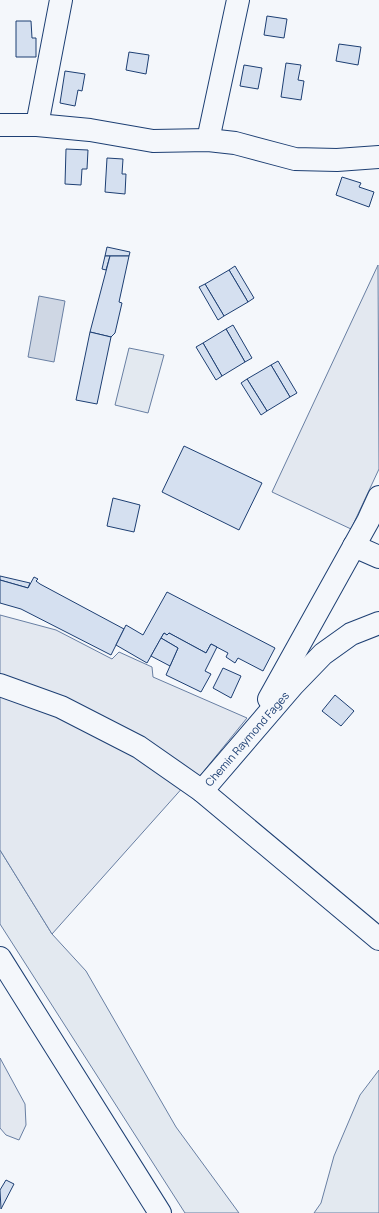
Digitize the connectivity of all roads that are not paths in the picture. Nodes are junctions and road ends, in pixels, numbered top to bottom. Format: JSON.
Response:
{"nodes":[{"id":1,"x":61,"y":0,"type":"edge"},
{"id":2,"x":238,"y":0,"type":"edge"},
{"id":3,"x":0,"y":125,"type":"edge"},
{"id":4,"x":37,"y":125,"type":"junction"},
{"id":5,"x":208,"y":140,"type":"junction"},
{"id":6,"x":379,"y":157,"type":"edge"},
{"id":7,"x":379,"y":497,"type":"edge"},
{"id":8,"x":354,"y":546,"type":"junction"},
{"id":9,"x":379,"y":557,"type":"edge"},
{"id":10,"x":379,"y":623,"type":"edge"},
{"id":11,"x":0,"y":685,"type":"edge"},
{"id":12,"x":249,"y":735,"type":"junction"},
{"id":13,"x":202,"y":791,"type":"junction"},
{"id":14,"x":379,"y":939,"type":"edge"},
{"id":15,"x":0,"y":958,"type":"edge"},
{"id":16,"x":160,"y":1213,"type":"edge"}],
"edges":[{"from":1,"to":4,"type":"main road"},
{"from":2,"to":5,"type":"main road"},
{"from":3,"to":4,"type":"main road"},
{"from":4,"to":5,"type":"main road"},
{"from":5,"to":6,"type":"main road"},
{"from":7,"to":8,"type":"main road"},
{"from":8,"to":9,"type":"main road"},
{"from":8,"to":12,"type":"main road"},
{"from":10,"to":12,"type":"main road","name":"Chemin Raymond Fages"},
{"from":11,"to":13,"type":"main road"},
{"from":12,"to":13,"type":"main road","name":"Chemin Raymond Fages"},
{"from":13,"to":14,"type":"main road","name":"Chemin Raymond Fages"},
{"from":15,"to":16,"type":"main road"}]}
